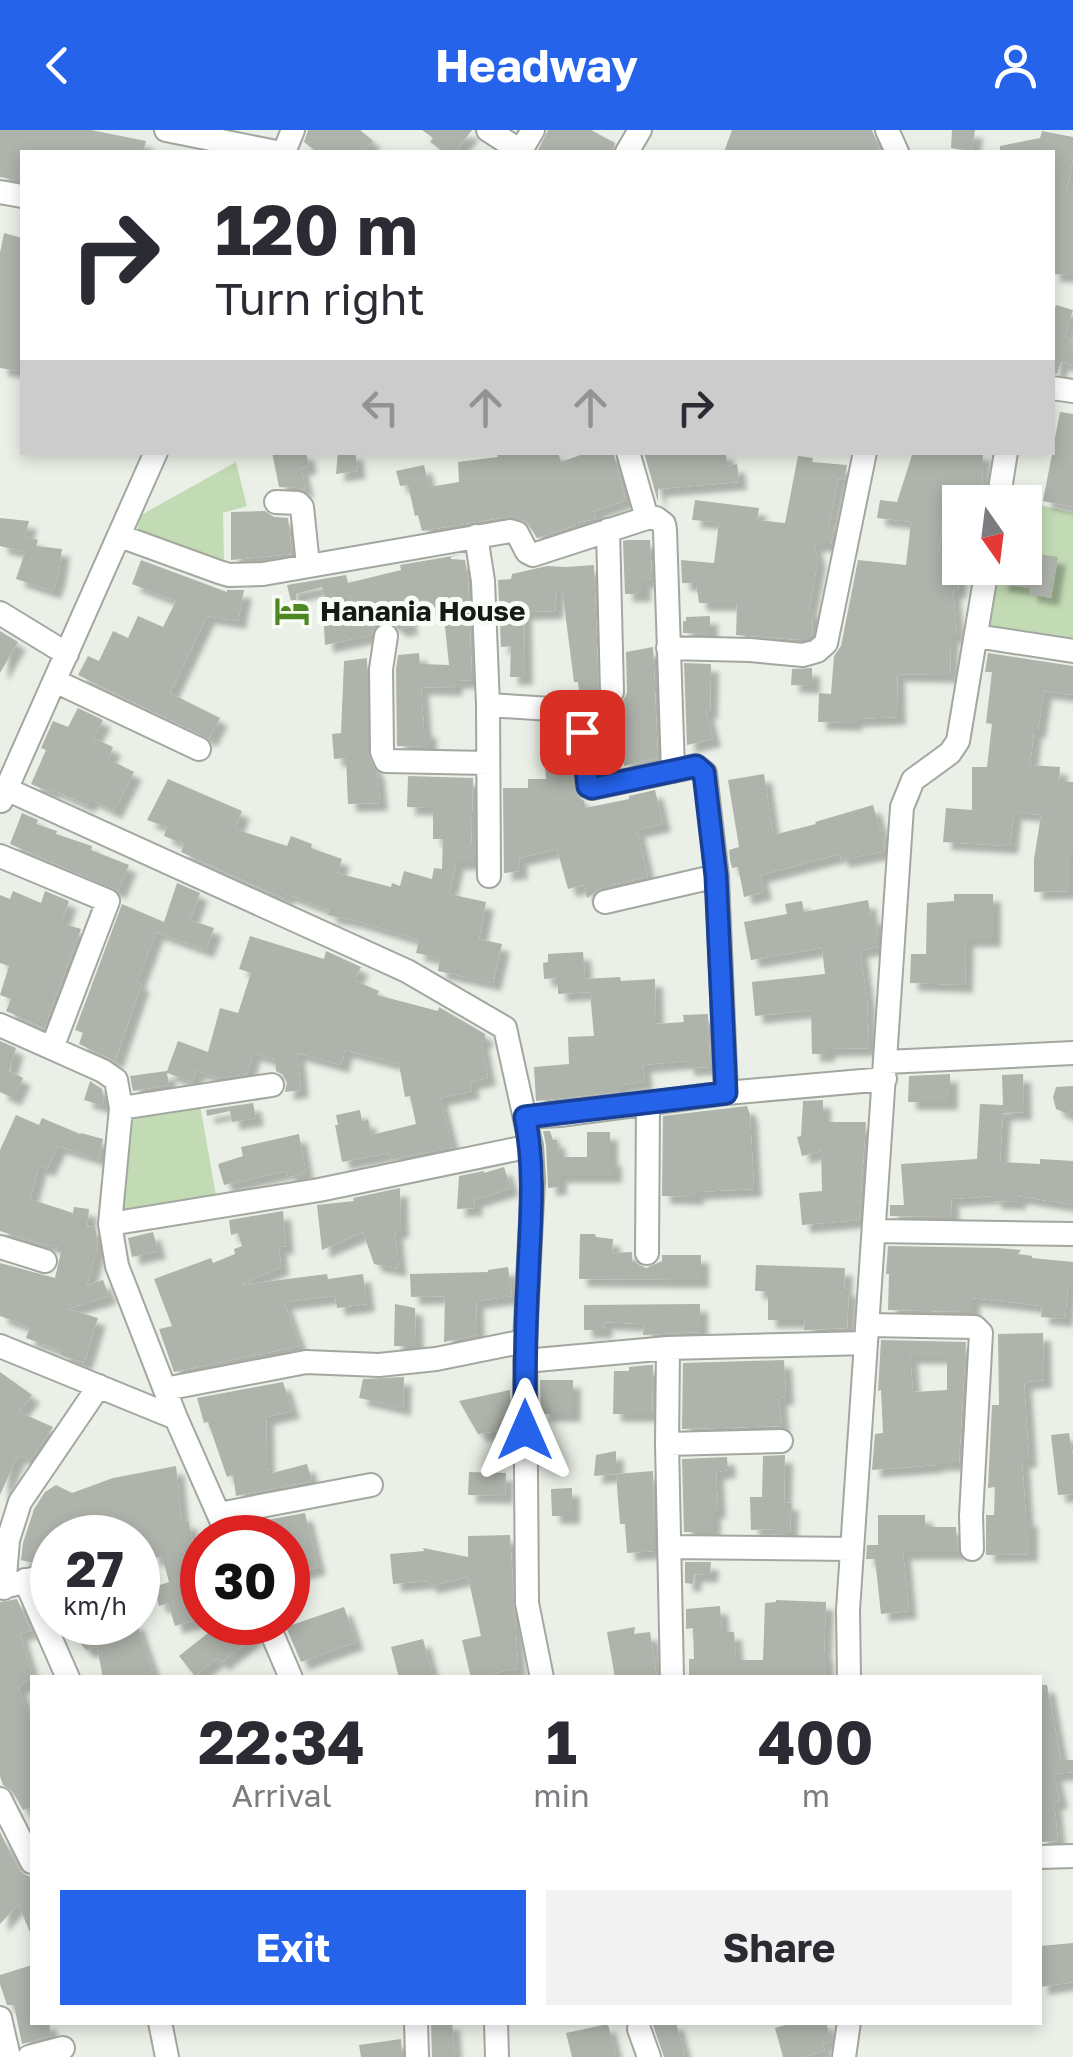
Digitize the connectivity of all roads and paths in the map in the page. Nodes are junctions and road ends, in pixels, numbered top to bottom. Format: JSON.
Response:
{"nodes":[{"id":1,"x":166,"y":130,"type":"edge"},
{"id":2,"x":488,"y":130,"type":"edge"},
{"id":3,"x":533,"y":130,"type":"edge"},
{"id":4,"x":266,"y":150,"type":"edge"},
{"id":5,"x":155,"y":455,"type":"edge"},
{"id":6,"x":629,"y":455,"type":"edge"},
{"id":7,"x":865,"y":455,"type":"edge"},
{"id":8,"x":1006,"y":455,"type":"edge"},
{"id":9,"x":1001,"y":485,"type":"edge"},
{"id":10,"x":276,"y":502,"type":"dead end"},
{"id":11,"x":646,"y":518,"type":"junction"},
{"id":12,"x":608,"y":530,"type":"junction"},
{"id":13,"x":120,"y":536,"type":"junction"},
{"id":14,"x":476,"y":536,"type":"junction"},
{"id":15,"x":308,"y":566,"type":"junction"},
{"id":16,"x":984,"y":585,"type":"edge"},
{"id":17,"x":0,"y":613,"type":"edge"},
{"id":18,"x":386,"y":636,"type":"dead end"},
{"id":19,"x":976,"y":636,"type":"junction"},
{"id":20,"x":668,"y":648,"type":"junction"},
{"id":21,"x":1073,"y":651,"type":"edge"},
{"id":22,"x":68,"y":654,"type":"junction"},
{"id":23,"x":56,"y":681,"type":"junction"},
{"id":24,"x":612,"y":692,"type":"dead end"},
{"id":25,"x":488,"y":705,"type":"junction"},
{"id":26,"x":550,"y":709,"type":"dead end"},
{"id":27,"x":582,"y":732,"type":"dead end"},
{"id":28,"x":199,"y":749,"type":"dead end"},
{"id":29,"x":488,"y":764,"type":"junction"},
{"id":30,"x":673,"y":771,"type":"junction"},
{"id":31,"x":3,"y":796,"type":"edge"},
{"id":32,"x":0,"y":856,"type":"edge"},
{"id":33,"x":489,"y":876,"type":"dead end"},
{"id":34,"x":716,"y":876,"type":"junction"},
{"id":35,"x":604,"y":902,"type":"dead end"},
{"id":36,"x":0,"y":1025,"type":"edge"},
{"id":37,"x":52,"y":1048,"type":"junction"},
{"id":38,"x":1073,"y":1053,"type":"edge"},
{"id":39,"x":885,"y":1070,"type":"junction"},
{"id":40,"x":272,"y":1084,"type":"dead end"},
{"id":41,"x":726,"y":1093,"type":"junction"},
{"id":42,"x":648,"y":1103,"type":"junction"},
{"id":43,"x":121,"y":1108,"type":"junction"},
{"id":44,"x":525,"y":1117,"type":"junction"},
{"id":45,"x":531,"y":1146,"type":"junction"},
{"id":46,"x":110,"y":1224,"type":"junction"},
{"id":47,"x":874,"y":1231,"type":"junction"},
{"id":48,"x":1073,"y":1234,"type":"edge"},
{"id":49,"x":0,"y":1247,"type":"edge"},
{"id":50,"x":648,"y":1253,"type":"dead end"},
{"id":51,"x":45,"y":1261,"type":"dead end"},
{"id":52,"x":867,"y":1334,"type":"junction"},
{"id":53,"x":0,"y":1346,"type":"edge"},
{"id":54,"x":668,"y":1348,"type":"junction"},
{"id":55,"x":525,"y":1351,"type":"junction"},
{"id":56,"x":99,"y":1386,"type":"junction"},
{"id":57,"x":165,"y":1389,"type":"junction"},
{"id":58,"x":176,"y":1418,"type":"junction"},
{"id":59,"x":781,"y":1442,"type":"dead end"},
{"id":60,"x":667,"y":1444,"type":"junction"},
{"id":61,"x":371,"y":1485,"type":"dead end"},
{"id":62,"x":219,"y":1514,"type":"joint"},
{"id":63,"x":670,"y":1547,"type":"junction"},
{"id":64,"x":852,"y":1549,"type":"junction"},
{"id":65,"x":972,"y":1549,"type":"dead end"},
{"id":66,"x":10,"y":1586,"type":"edge"},
{"id":67,"x":277,"y":1645,"type":"edge"},
{"id":68,"x":66,"y":1675,"type":"edge"},
{"id":69,"x":290,"y":1675,"type":"edge"},
{"id":70,"x":541,"y":1675,"type":"edge"},
{"id":71,"x":672,"y":1675,"type":"edge"},
{"id":72,"x":849,"y":1675,"type":"edge"},
{"id":73,"x":2,"y":1808,"type":"edge"},
{"id":74,"x":1073,"y":1856,"type":"edge"},
{"id":75,"x":1042,"y":1857,"type":"edge"},
{"id":76,"x":30,"y":1858,"type":"edge"},
{"id":77,"x":0,"y":2018,"type":"edge"},
{"id":78,"x":161,"y":2025,"type":"edge"},
{"id":79,"x":416,"y":2025,"type":"edge"},
{"id":80,"x":496,"y":2025,"type":"edge"},
{"id":81,"x":849,"y":2025,"type":"edge"},
{"id":82,"x":639,"y":2029,"type":"dead end"},
{"id":83,"x":63,"y":2048,"type":"dead end"},
{"id":84,"x":9,"y":2057,"type":"edge"},
{"id":85,"x":29,"y":2057,"type":"edge"},
{"id":86,"x":168,"y":2057,"type":"edge"},
{"id":87,"x":417,"y":2057,"type":"edge"},
{"id":88,"x":498,"y":2057,"type":"edge"},
{"id":89,"x":649,"y":2057,"type":"edge"},
{"id":90,"x":844,"y":2057,"type":"edge"}],
"edges":[{"from":1,"to":4,"type":"street"},
{"from":2,"to":3,"type":"street"},
{"from":5,"to":13,"type":"street"},
{"from":6,"to":11,"type":"street"},
{"from":7,"to":20,"type":"street"},
{"from":8,"to":9,"type":"street"},
{"from":10,"to":15,"type":"street"},
{"from":11,"to":12,"type":"street"},
{"from":11,"to":20,"type":"street"},
{"from":12,"to":14,"type":"street"},
{"from":12,"to":24,"type":"street"},
{"from":13,"to":15,"type":"street"},
{"from":13,"to":22,"type":"street"},
{"from":14,"to":15,"type":"street"},
{"from":14,"to":25,"type":"street"},
{"from":16,"to":19,"type":"street"},
{"from":17,"to":22,"type":"street"},
{"from":18,"to":29,"type":"street"},
{"from":19,"to":21,"type":"street"},
{"from":19,"to":39,"type":"street"},
{"from":20,"to":30,"type":"street"},
{"from":22,"to":23,"type":"street"},
{"from":23,"to":28,"type":"street"},
{"from":23,"to":31,"type":"street"},
{"from":25,"to":26,"type":"street"},
{"from":25,"to":29,"type":"street"},
{"from":27,"to":30,"type":"street"},
{"from":29,"to":33,"type":"street"},
{"from":30,"to":34,"type":"street"},
{"from":31,"to":44,"type":"street"},
{"from":32,"to":37,"type":"street"},
{"from":34,"to":35,"type":"street"},
{"from":34,"to":41,"type":"street"},
{"from":36,"to":37,"type":"street"},
{"from":37,"to":43,"type":"street"},
{"from":38,"to":39,"type":"street"},
{"from":39,"to":41,"type":"street"},
{"from":39,"to":47,"type":"street"},
{"from":40,"to":43,"type":"street"},
{"from":41,"to":42,"type":"street"},
{"from":42,"to":44,"type":"street"},
{"from":42,"to":50,"type":"street"},
{"from":43,"to":46,"type":"street"},
{"from":44,"to":45,"type":"street"},
{"from":45,"to":46,"type":"street"},
{"from":45,"to":55,"type":"street"},
{"from":46,"to":57,"type":"street"},
{"from":47,"to":48,"type":"street"},
{"from":47,"to":52,"type":"street"},
{"from":49,"to":51,"type":"street"},
{"from":52,"to":54,"type":"street"},
{"from":52,"to":64,"type":"street"},
{"from":52,"to":65,"type":"street"},
{"from":53,"to":56,"type":"street"},
{"from":54,"to":55,"type":"street"},
{"from":54,"to":60,"type":"street"},
{"from":55,"to":57,"type":"street"},
{"from":55,"to":70,"type":"street"},
{"from":56,"to":58,"type":"street"},
{"from":56,"to":66,"type":"street"},
{"from":57,"to":58,"type":"street"},
{"from":58,"to":62,"type":"street"},
{"from":59,"to":60,"type":"street"},
{"from":60,"to":63,"type":"street"},
{"from":61,"to":62,"type":"street"},
{"from":63,"to":64,"type":"street"},
{"from":63,"to":71,"type":"street"},
{"from":64,"to":72,"type":"street"},
{"from":66,"to":68,"type":"street"},
{"from":67,"to":69,"type":"street"},
{"from":73,"to":76,"type":"street"},
{"from":74,"to":75,"type":"street"},
{"from":77,"to":84,"type":"street"},
{"from":78,"to":86,"type":"street"},
{"from":79,"to":87,"type":"street"},
{"from":80,"to":88,"type":"street"},
{"from":81,"to":90,"type":"street"},
{"from":82,"to":89,"type":"street"},
{"from":83,"to":85,"type":"street"}]}
